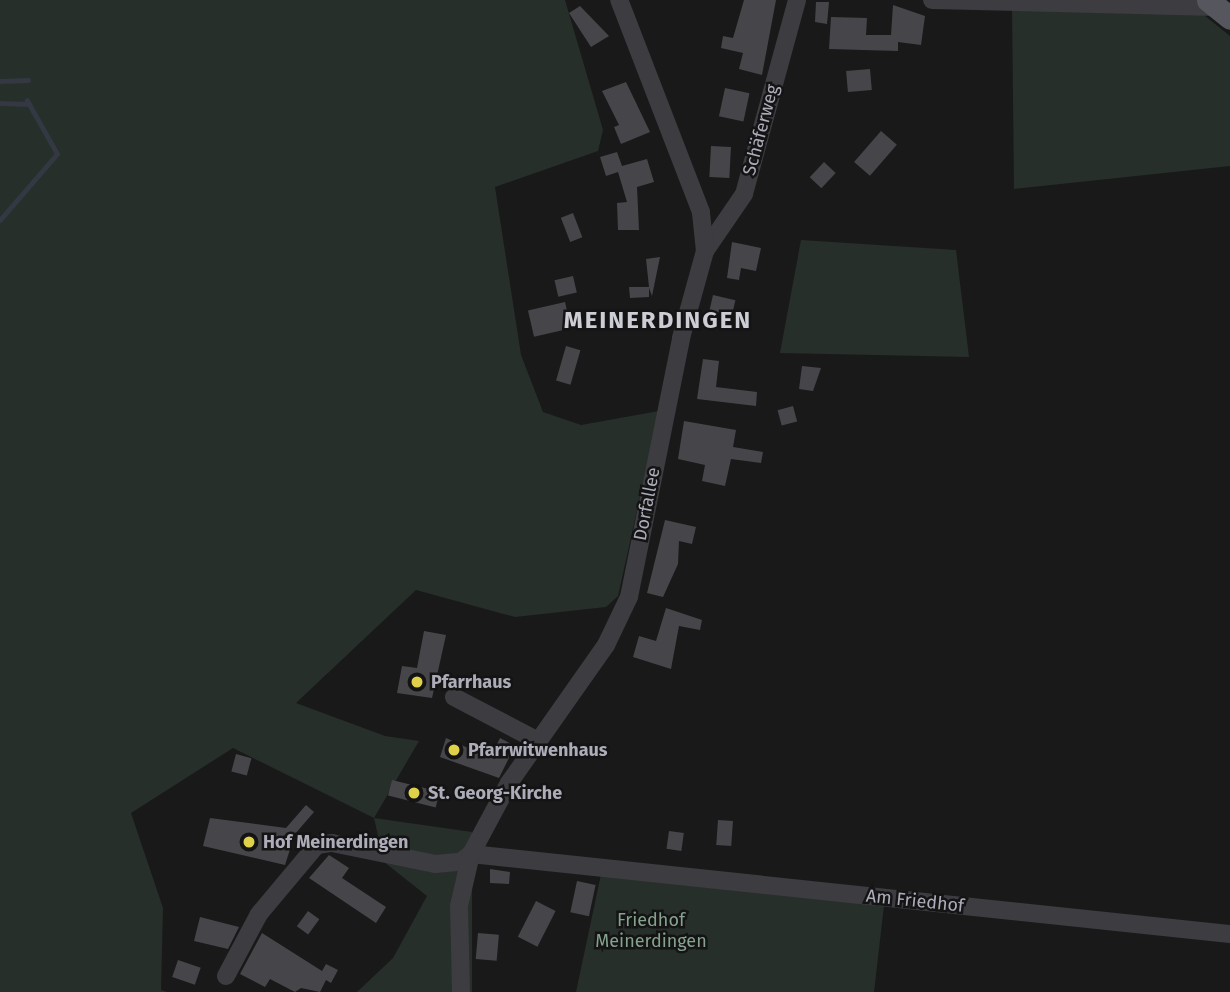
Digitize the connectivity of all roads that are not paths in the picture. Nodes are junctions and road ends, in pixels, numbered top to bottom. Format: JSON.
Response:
{"nodes":[{"id":1,"x":620,"y":0,"type":"edge"},
{"id":2,"x":797,"y":0,"type":"edge"},
{"id":3,"x":932,"y":0,"type":"edge"},
{"id":4,"x":1218,"y":9,"type":"edge"},
{"id":5,"x":732,"y":211,"type":"junction"},
{"id":6,"x":701,"y":212,"type":"junction"},
{"id":7,"x":705,"y":251,"type":"junction"},
{"id":8,"x":454,"y":697,"type":"dead end"},
{"id":9,"x":538,"y":741,"type":"junction"},
{"id":10,"x":471,"y":854,"type":"junction"},
{"id":11,"x":1230,"y":934,"type":"edge"},
{"id":12,"x":226,"y":976,"type":"dead end"},
{"id":13,"x":461,"y":992,"type":"edge"}],
"edges":[{"from":1,"to":6,"type":"street","name":"Dorfallee"},
{"from":2,"to":5,"type":"street","name":"Schäferweg"},
{"from":3,"to":4,"type":"street"},
{"from":5,"to":6,"type":"street"},
{"from":5,"to":7,"type":"street","name":"Schäferweg"},
{"from":6,"to":7,"type":"street","name":"Dorfallee"},
{"from":7,"to":9,"type":"street","name":"Dorfallee"},
{"from":8,"to":9,"type":"street"},
{"from":9,"to":10,"type":"street","name":"Dorfallee"},
{"from":10,"to":11,"type":"street","name":"Am Friedhof"},
{"from":10,"to":12,"type":"street"},
{"from":10,"to":13,"type":"street","name":"Dorfallee"}]}
